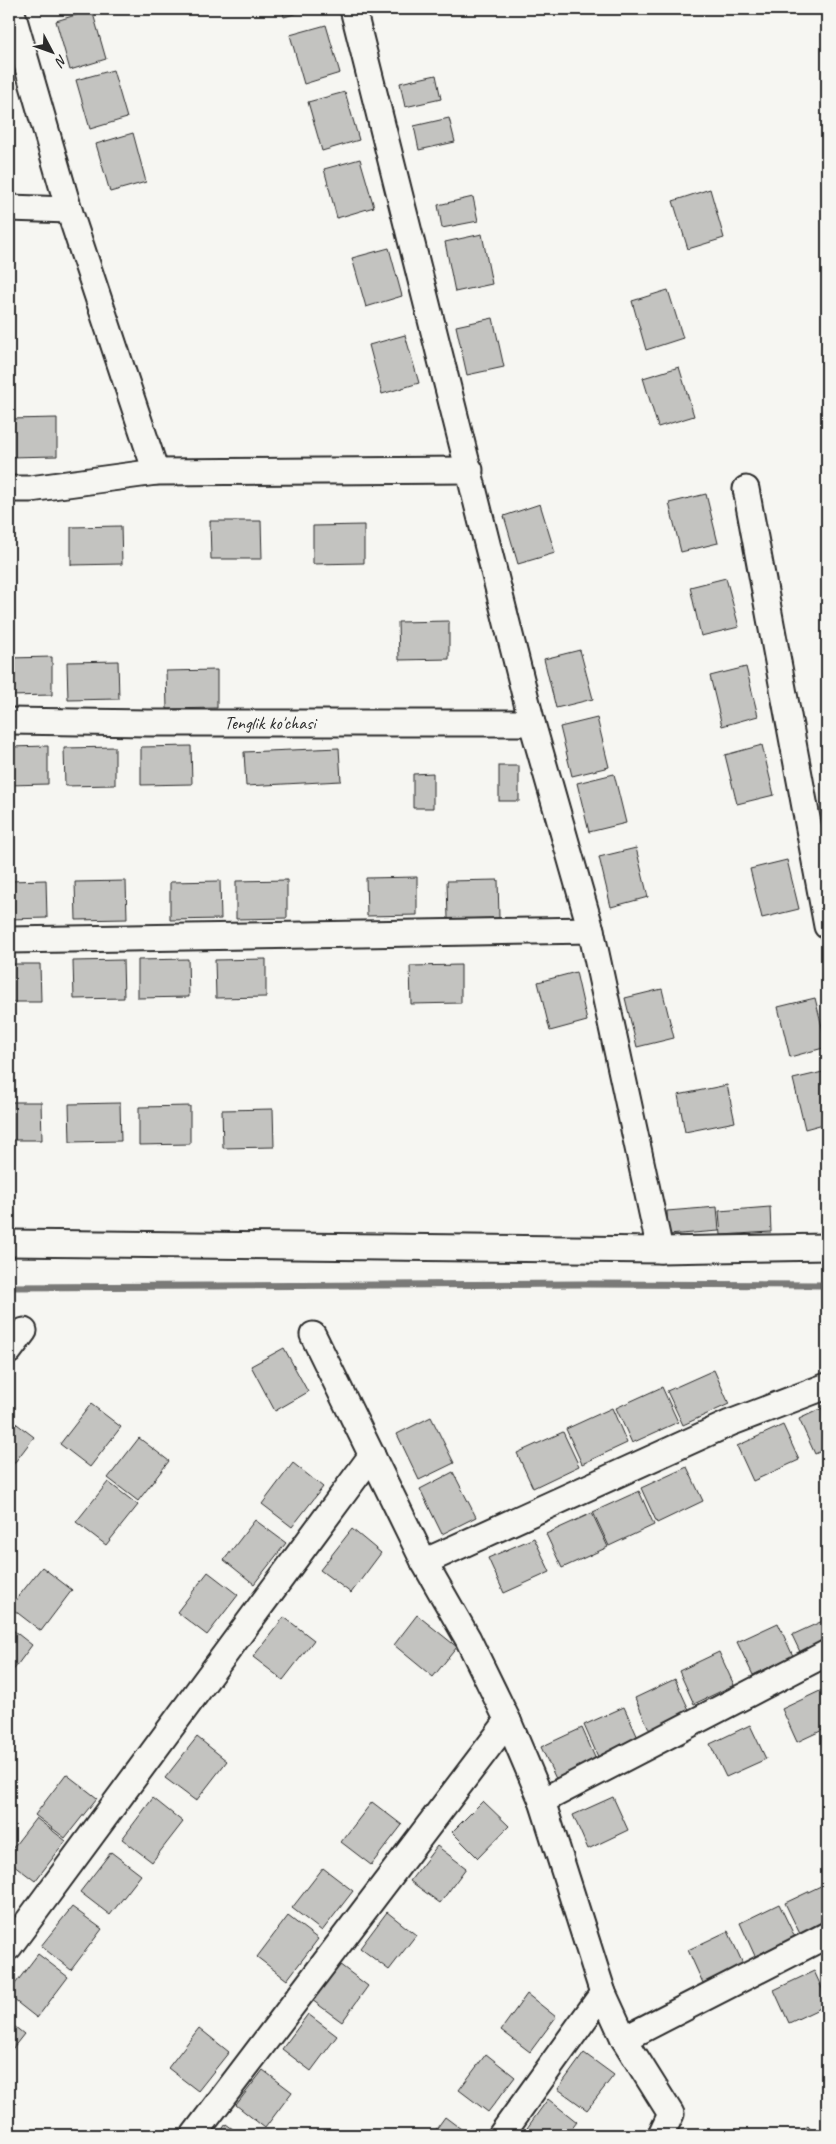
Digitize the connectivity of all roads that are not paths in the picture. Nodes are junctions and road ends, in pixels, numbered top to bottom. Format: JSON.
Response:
{"nodes":[{"id":1,"x":11,"y":9,"type":"edge"},
{"id":2,"x":353,"y":9,"type":"edge"},
{"id":3,"x":9,"y":208,"type":"edge"},
{"id":4,"x":69,"y":210,"type":"junction"},
{"id":5,"x":470,"y":470,"type":"junction"},
{"id":6,"x":156,"y":472,"type":"junction"},
{"id":7,"x":9,"y":489,"type":"edge"},
{"id":8,"x":746,"y":489,"type":"dead end"},
{"id":9,"x":9,"y":720,"type":"edge"},
{"id":10,"x":532,"y":723,"type":"junction"},
{"id":11,"x":827,"y":926,"type":"edge"},
{"id":12,"x":591,"y":930,"type":"junction"},
{"id":13,"x":9,"y":940,"type":"edge"},
{"id":14,"x":9,"y":1243,"type":"edge"},
{"id":15,"x":827,"y":1247,"type":"edge"},
{"id":16,"x":660,"y":1250,"type":"junction"},
{"id":17,"x":24,"y":1331,"type":"dead end"},
{"id":18,"x":313,"y":1335,"type":"dead end"},
{"id":19,"x":9,"y":1350,"type":"edge"},
{"id":20,"x":827,"y":1386,"type":"edge"},
{"id":21,"x":372,"y":1455,"type":"junction"},
{"id":22,"x":424,"y":1562,"type":"junction"},
{"id":23,"x":827,"y":1653,"type":"edge"},
{"id":24,"x":508,"y":1721,"type":"junction"},
{"id":25,"x":542,"y":1801,"type":"junction"},
{"id":26,"x":827,"y":1935,"type":"edge"},
{"id":27,"x":9,"y":1947,"type":"edge"},
{"id":28,"x":603,"y":1993,"type":"junction"},
{"id":29,"x":624,"y":2039,"type":"junction"},
{"id":30,"x":194,"y":2135,"type":"edge"},
{"id":31,"x":501,"y":2135,"type":"edge"},
{"id":32,"x":661,"y":2135,"type":"edge"}],
"edges":[{"from":1,"to":4,"type":"street"},
{"from":2,"to":5,"type":"street"},
{"from":3,"to":4,"type":"street"},
{"from":4,"to":6,"type":"street"},
{"from":5,"to":6,"type":"street"},
{"from":5,"to":10,"type":"street"},
{"from":6,"to":7,"type":"street"},
{"from":8,"to":11,"type":"street"},
{"from":9,"to":10,"type":"street","name":"Tenglik ko'chasi"},
{"from":10,"to":12,"type":"street"},
{"from":12,"to":13,"type":"street"},
{"from":12,"to":16,"type":"street"},
{"from":14,"to":16,"type":"street"},
{"from":15,"to":16,"type":"street"},
{"from":17,"to":19,"type":"street"},
{"from":18,"to":21,"type":"street"},
{"from":20,"to":22,"type":"street"},
{"from":21,"to":22,"type":"street"},
{"from":21,"to":27,"type":"street"},
{"from":22,"to":24,"type":"street"},
{"from":23,"to":25,"type":"street"},
{"from":24,"to":25,"type":"street"},
{"from":24,"to":30,"type":"street"},
{"from":25,"to":28,"type":"street"},
{"from":26,"to":29,"type":"street"},
{"from":28,"to":29,"type":"street"},
{"from":28,"to":31,"type":"street"},
{"from":29,"to":32,"type":"street"}]}
